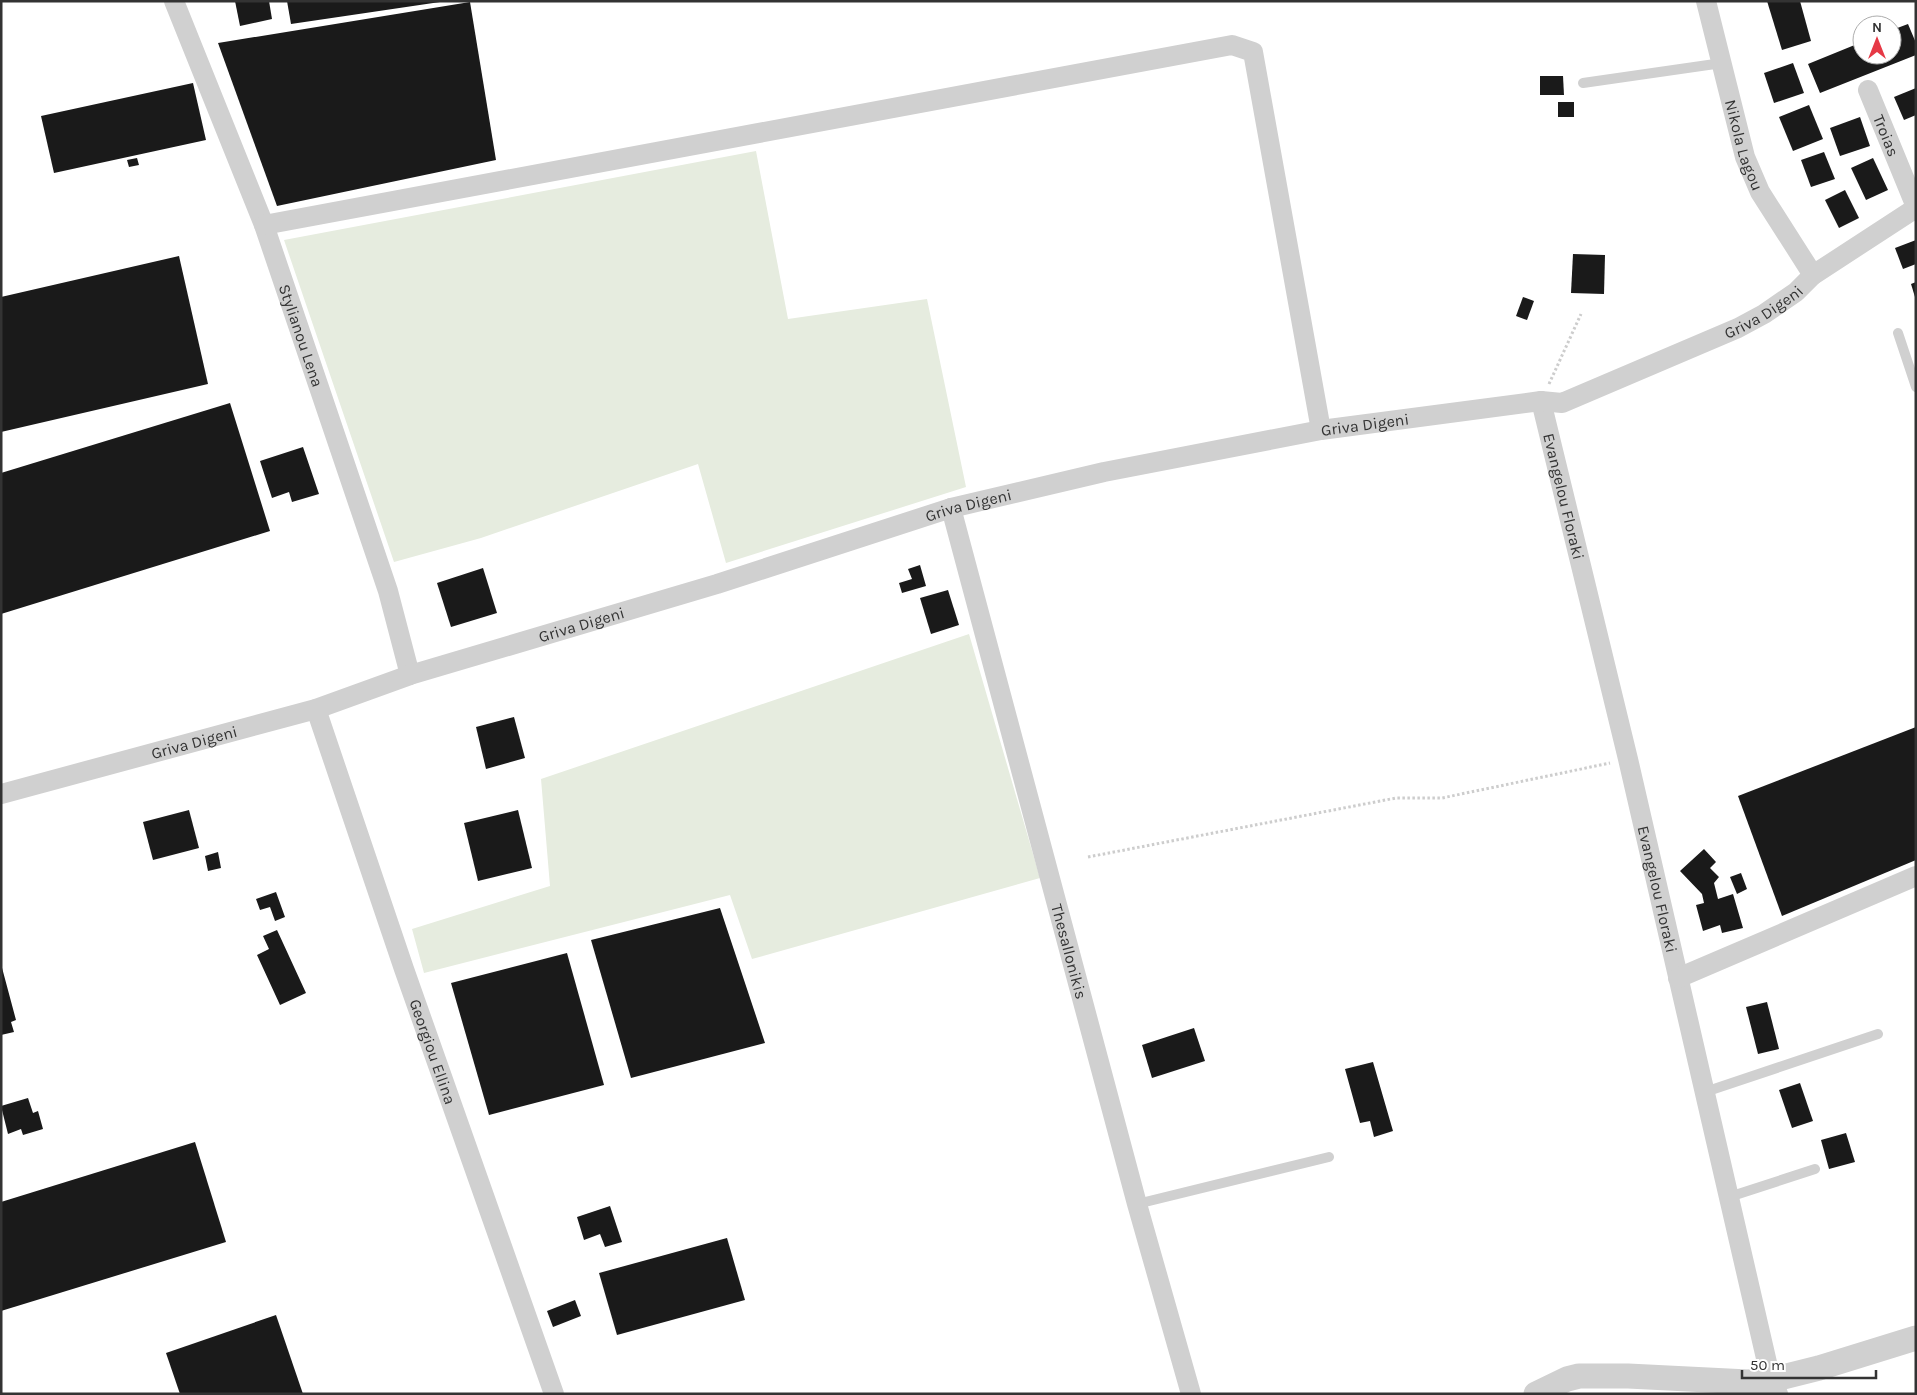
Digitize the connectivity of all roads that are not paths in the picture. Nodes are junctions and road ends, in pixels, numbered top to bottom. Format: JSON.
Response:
{"nodes":[{"id":1,"x":174,"y":1,"type":"edge"},
{"id":2,"x":1706,"y":1,"type":"edge"},
{"id":3,"x":1722,"y":63,"type":"junction"},
{"id":4,"x":1583,"y":83,"type":"dead end"},
{"id":5,"x":1868,"y":90,"type":"dead end"},
{"id":6,"x":1916,"y":208,"type":"edge"},
{"id":7,"x":264,"y":225,"type":"junction"},
{"id":8,"x":1812,"y":275,"type":"junction"},
{"id":9,"x":1898,"y":333,"type":"dead end"},
{"id":10,"x":1916,"y":387,"type":"edge"},
{"id":11,"x":1541,"y":401,"type":"junction"},
{"id":12,"x":1321,"y":430,"type":"junction"},
{"id":13,"x":951,"y":508,"type":"junction"},
{"id":14,"x":410,"y":675,"type":"junction"},
{"id":15,"x":316,"y":709,"type":"junction"},
{"id":16,"x":1,"y":794,"type":"edge"},
{"id":17,"x":1916,"y":876,"type":"edge"},
{"id":18,"x":1678,"y":978,"type":"junction"},
{"id":19,"x":1878,"y":1034,"type":"dead end"},
{"id":20,"x":1704,"y":1092,"type":"junction"},
{"id":21,"x":1329,"y":1157,"type":"dead end"},
{"id":22,"x":1815,"y":1169,"type":"dead end"},
{"id":23,"x":1729,"y":1198,"type":"junction"},
{"id":24,"x":1137,"y":1204,"type":"junction"},
{"id":25,"x":1916,"y":1338,"type":"edge"},
{"id":26,"x":1774,"y":1387,"type":"edge"},
{"id":27,"x":554,"y":1394,"type":"edge"},
{"id":28,"x":1191,"y":1394,"type":"edge"},
{"id":29,"x":1536,"y":1394,"type":"edge"}],
"edges":[{"from":1,"to":7,"type":"street","name":"Stylianou Lena"},
{"from":2,"to":3,"type":"street","name":"Nikola Lagou"},
{"from":3,"to":4,"type":"lane"},
{"from":3,"to":8,"type":"street","name":"Nikola Lagou"},
{"from":5,"to":6,"type":"street","name":"Troias"},
{"from":6,"to":8,"type":"street","name":"Griva Digeni"},
{"from":7,"to":12,"type":"street"},
{"from":7,"to":14,"type":"street","name":"Stylianou Lena"},
{"from":8,"to":11,"type":"street","name":"Griva Digeni"},
{"from":9,"to":10,"type":"lane"},
{"from":11,"to":12,"type":"street","name":"Griva Digeni"},
{"from":11,"to":18,"type":"street","name":"Evangelou Floraki"},
{"from":12,"to":13,"type":"street","name":"Griva Digeni"},
{"from":13,"to":14,"type":"street","name":"Griva Digeni"},
{"from":13,"to":24,"type":"street","name":"Thesallonikis"},
{"from":14,"to":15,"type":"street","name":"Griva Digeni"},
{"from":15,"to":16,"type":"street","name":"Griva Digeni"},
{"from":15,"to":27,"type":"street","name":"Georgiou Ellina"},
{"from":17,"to":18,"type":"street"},
{"from":18,"to":20,"type":"street","name":"Evangelou Floraki"},
{"from":19,"to":20,"type":"lane"},
{"from":20,"to":23,"type":"street","name":"Evangelou Floraki"},
{"from":21,"to":24,"type":"lane"},
{"from":22,"to":23,"type":"lane"},
{"from":23,"to":26,"type":"street","name":"Evangelou Floraki"},
{"from":24,"to":28,"type":"street","name":"Thesallonikis"},
{"from":25,"to":26,"type":"street"},
{"from":26,"to":29,"type":"street"}]}
